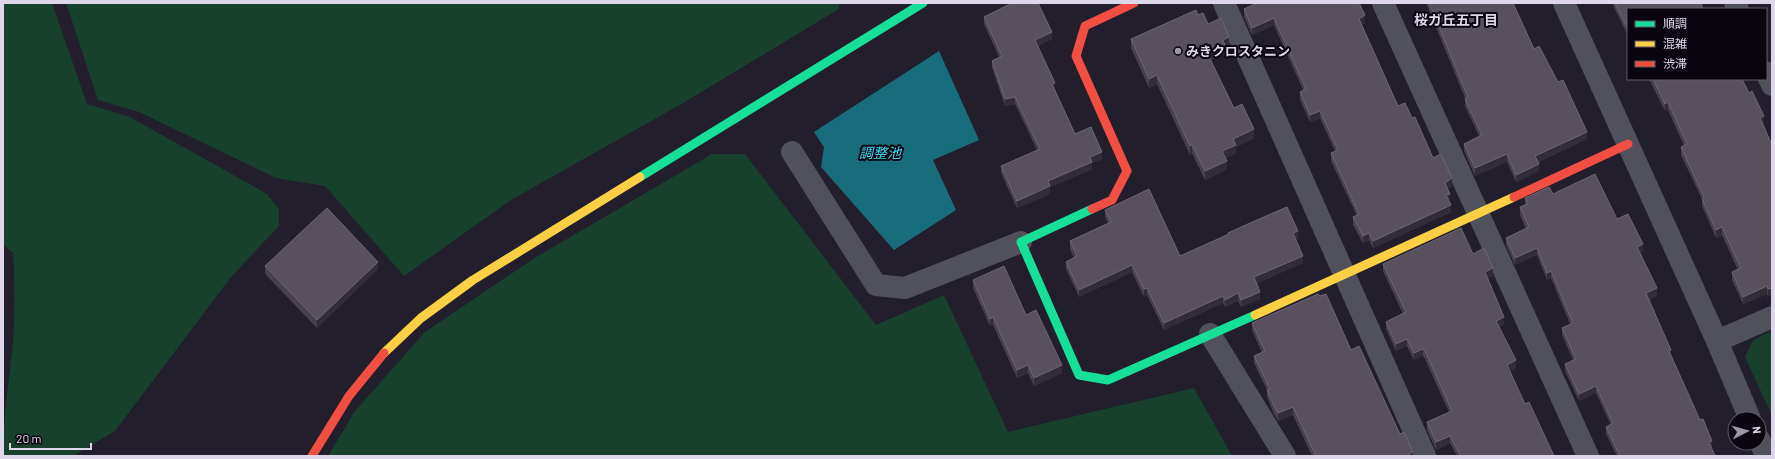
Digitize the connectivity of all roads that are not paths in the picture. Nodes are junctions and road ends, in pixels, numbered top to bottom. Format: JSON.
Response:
{"nodes":[{"id":1,"x":923,"y":3,"type":"edge"},
{"id":2,"x":1134,"y":3,"type":"edge"},
{"id":3,"x":1224,"y":3,"type":"edge"},
{"id":4,"x":1383,"y":3,"type":"edge"},
{"id":5,"x":1564,"y":3,"type":"edge"},
{"id":6,"x":1767,"y":74,"type":"edge"},
{"id":7,"x":1772,"y":85,"type":"edge"},
{"id":8,"x":1628,"y":144,"type":"junction"},
{"id":9,"x":792,"y":152,"type":"dead end"},
{"id":10,"x":1478,"y":213,"type":"junction"},
{"id":11,"x":1021,"y":242,"type":"junction"},
{"id":12,"x":1343,"y":276,"type":"junction"},
{"id":13,"x":1772,"y":316,"type":"edge"},
{"id":14,"x":1210,"y":334,"type":"junction"},
{"id":15,"x":1717,"y":341,"type":"junction"},
{"id":16,"x":1747,"y":411,"type":"edge"},
{"id":17,"x":312,"y":456,"type":"edge"},
{"id":18,"x":1285,"y":456,"type":"edge"},
{"id":19,"x":1425,"y":456,"type":"edge"},
{"id":20,"x":1588,"y":456,"type":"edge"}],
"edges":[{"from":1,"to":17,"type":"street"},
{"from":2,"to":11,"type":"street"},
{"from":3,"to":12,"type":"street"},
{"from":4,"to":10,"type":"street"},
{"from":5,"to":8,"type":"street"},
{"from":6,"to":7,"type":"street"},
{"from":8,"to":10,"type":"street"},
{"from":8,"to":15,"type":"street"},
{"from":9,"to":11,"type":"street"},
{"from":10,"to":12,"type":"street"},
{"from":10,"to":20,"type":"street"},
{"from":11,"to":14,"type":"street"},
{"from":12,"to":14,"type":"street"},
{"from":12,"to":19,"type":"street"},
{"from":13,"to":15,"type":"street"},
{"from":14,"to":18,"type":"street"},
{"from":15,"to":16,"type":"street"}]}
